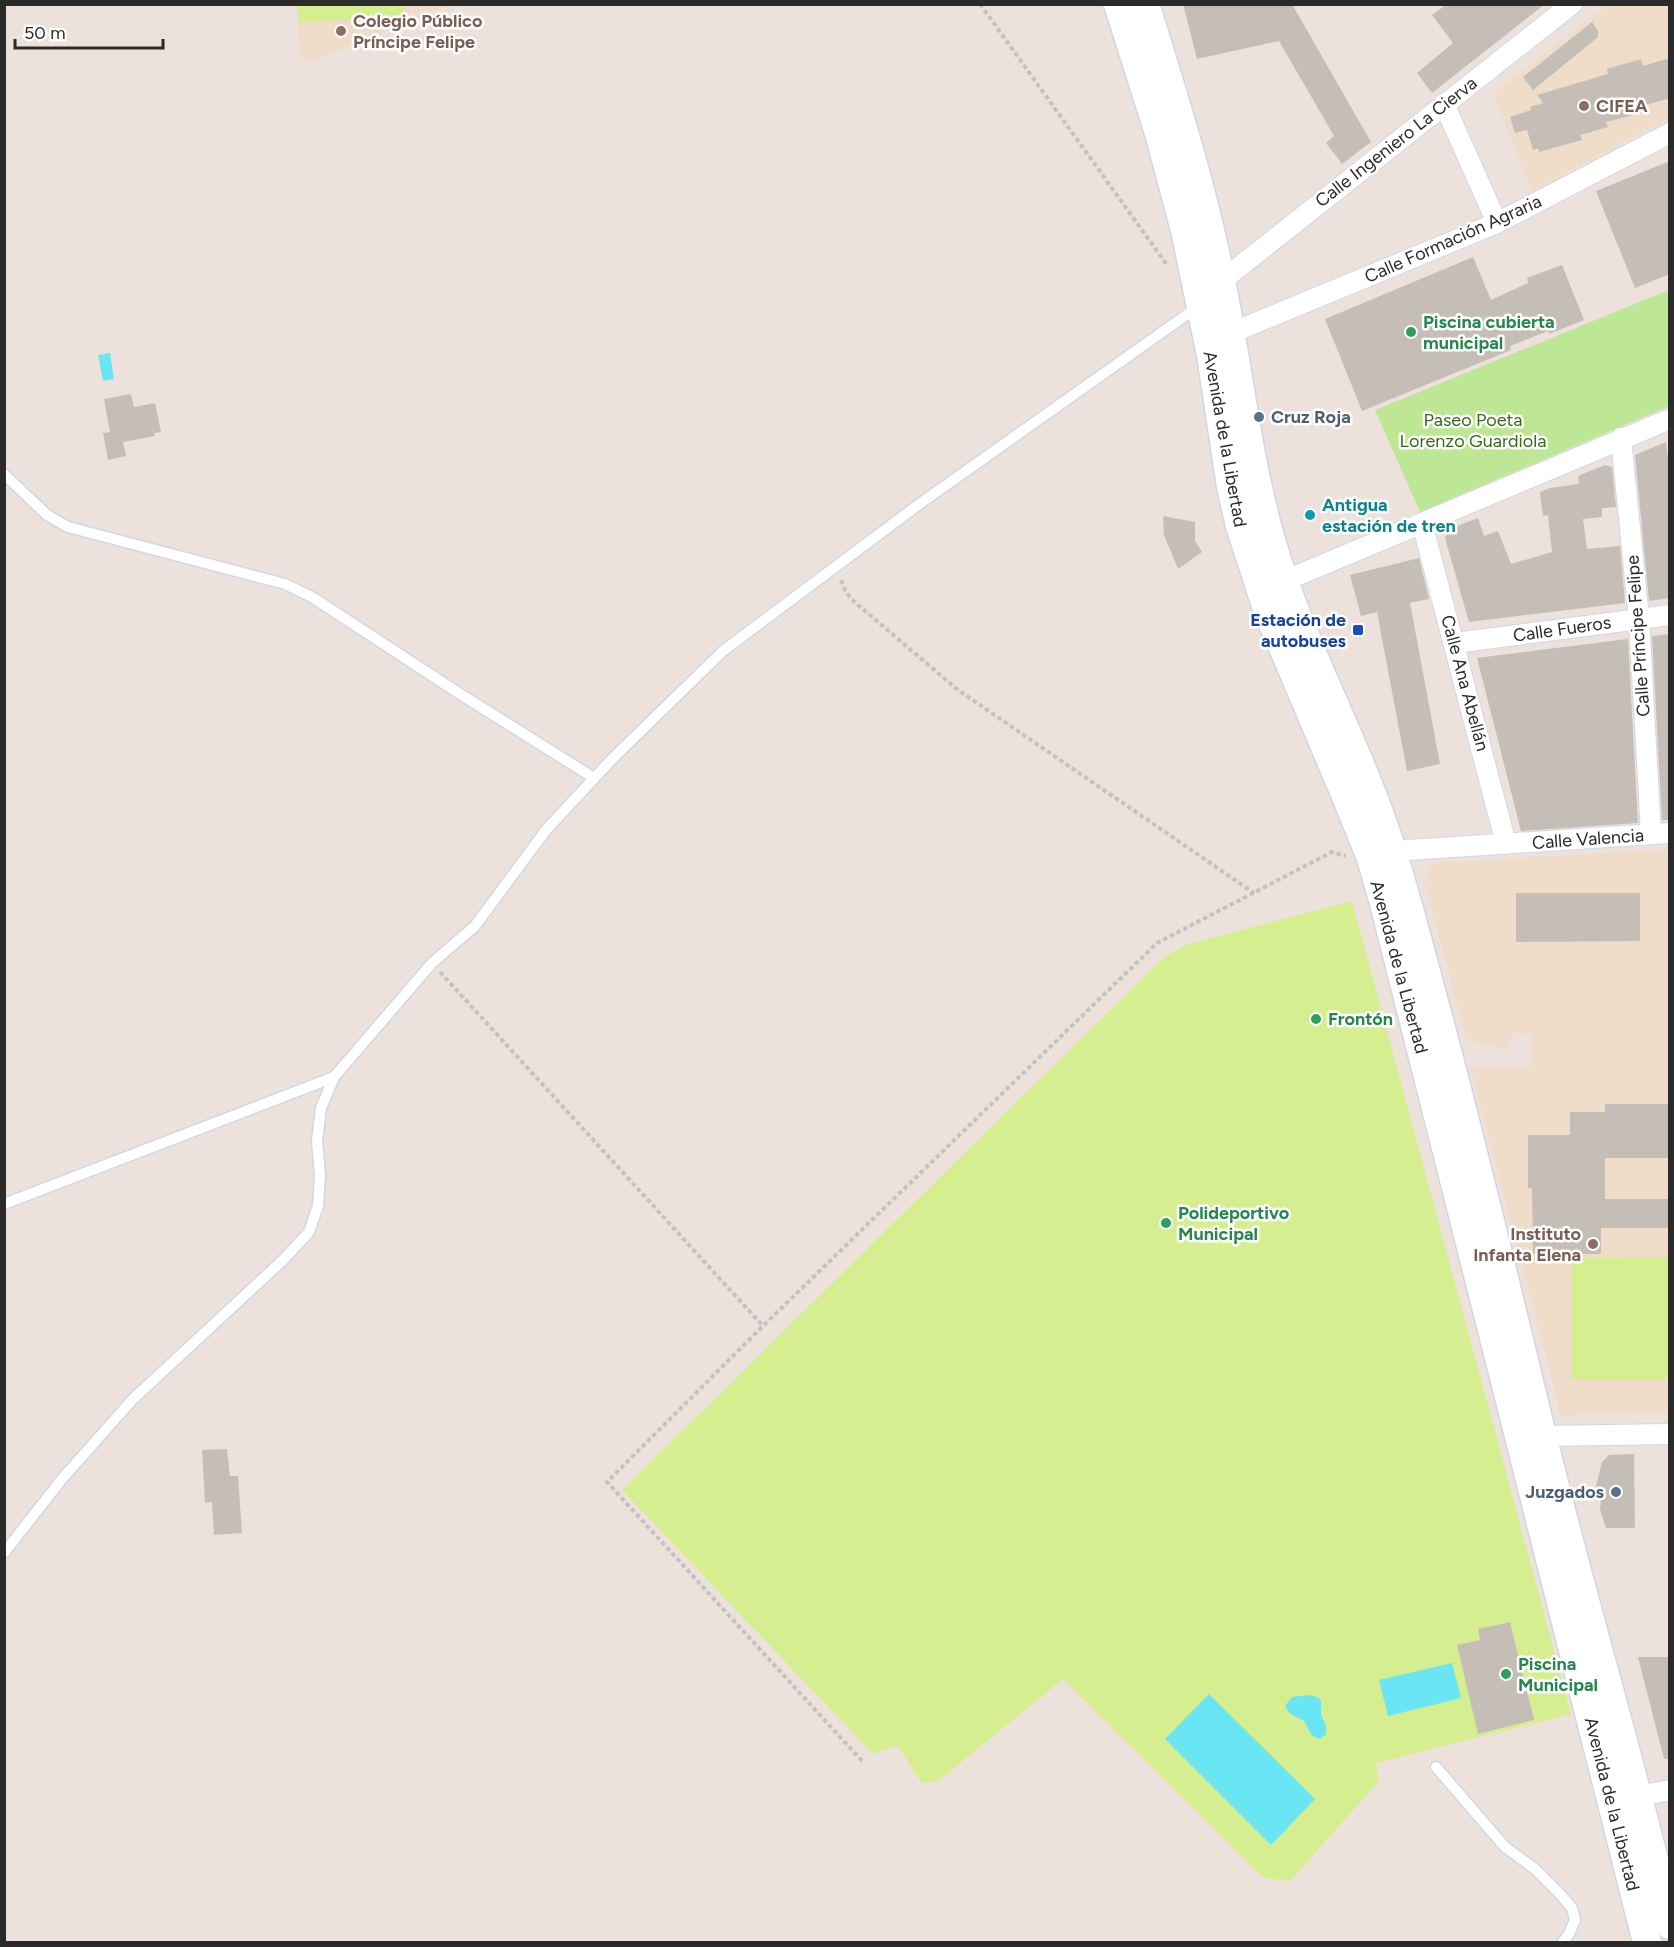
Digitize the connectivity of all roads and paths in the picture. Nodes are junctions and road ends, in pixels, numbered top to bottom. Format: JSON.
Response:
{"nodes":[{"id":1,"x":980,"y":4,"type":"edge"},
{"id":2,"x":1118,"y":4,"type":"edge"},
{"id":3,"x":1145,"y":4,"type":"edge"},
{"id":4,"x":1572,"y":4,"type":"edge"},
{"id":5,"x":1444,"y":104,"type":"junction"},
{"id":6,"x":1670,"y":133,"type":"edge"},
{"id":7,"x":1497,"y":223,"type":"junction"},
{"id":8,"x":1171,"y":270,"type":"dead end"},
{"id":9,"x":1220,"y":276,"type":"junction"},
{"id":10,"x":1201,"y":305,"type":"junction"},
{"id":11,"x":1231,"y":333,"type":"junction"},
{"id":12,"x":1670,"y":418,"type":"edge"},
{"id":13,"x":1621,"y":438,"type":"junction"},
{"id":14,"x":4,"y":474,"type":"edge"},
{"id":15,"x":1422,"y":523,"type":"junction"},
{"id":16,"x":841,"y":562,"type":"junction"},
{"id":17,"x":1284,"y":581,"type":"junction"},
{"id":18,"x":1670,"y":615,"type":"edge"},
{"id":19,"x":1639,"y":619,"type":"junction"},
{"id":20,"x":1455,"y":643,"type":"junction"},
{"id":21,"x":594,"y":778,"type":"junction"},
{"id":22,"x":1660,"y":834,"type":"edge"},
{"id":23,"x":1506,"y":844,"type":"junction"},
{"id":24,"x":1366,"y":854,"type":"junction"},
{"id":25,"x":1254,"y":893,"type":"junction"},
{"id":26,"x":432,"y":963,"type":"junction"},
{"id":27,"x":334,"y":1077,"type":"junction"},
{"id":28,"x":4,"y":1204,"type":"edge"},
{"id":29,"x":763,"y":1326,"type":"junction"},
{"id":30,"x":1670,"y":1434,"type":"edge"},
{"id":31,"x":1531,"y":1439,"type":"junction"},
{"id":32,"x":4,"y":1553,"type":"edge"},
{"id":33,"x":862,"y":1761,"type":"dead end"},
{"id":34,"x":1436,"y":1767,"type":"dead end"},
{"id":35,"x":1670,"y":1790,"type":"edge"},
{"id":36,"x":1625,"y":1799,"type":"junction"},
{"id":37,"x":1670,"y":1926,"type":"edge"},
{"id":38,"x":1563,"y":1942,"type":"edge"},
{"id":39,"x":1647,"y":1942,"type":"edge"}],
"edges":[{"from":1,"to":8,"type":"path"},
{"from":2,"to":10,"type":"main road","name":"Avenida de la Libertad"},
{"from":3,"to":9,"type":"main road"},
{"from":4,"to":5,"type":"street","name":"Calle Ingeniero La Cierva"},
{"from":5,"to":7,"type":"street"},
{"from":5,"to":9,"type":"street","name":"Calle Ingeniero La Cierva"},
{"from":6,"to":7,"type":"street","name":"Calle Formación Agraria"},
{"from":7,"to":11,"type":"street","name":"Calle Formación Agraria"},
{"from":9,"to":11,"type":"main road"},
{"from":10,"to":16,"type":"lane"},
{"from":10,"to":24,"type":"main road","name":"Avenida de la Libertad"},
{"from":11,"to":17,"type":"main road"},
{"from":12,"to":13,"type":"street"},
{"from":13,"to":15,"type":"street"},
{"from":13,"to":19,"type":"street","name":"Calle Príncipe Felipe"},
{"from":14,"to":21,"type":"lane"},
{"from":15,"to":17,"type":"street"},
{"from":15,"to":20,"type":"street","name":"Calle Ana Abellán"},
{"from":16,"to":21,"type":"lane"},
{"from":16,"to":25,"type":"path"},
{"from":17,"to":24,"type":"main road"},
{"from":18,"to":19,"type":"street","name":"Calle Fueros"},
{"from":19,"to":20,"type":"street","name":"Calle Fueros"},
{"from":19,"to":22,"type":"street","name":"Calle Príncipe Felipe"},
{"from":20,"to":23,"type":"street","name":"Calle Ana Abellán"},
{"from":21,"to":26,"type":"lane"},
{"from":22,"to":23,"type":"street","name":"Calle Valencia"},
{"from":23,"to":24,"type":"street","name":"Calle Valencia"},
{"from":24,"to":25,"type":"path"},
{"from":24,"to":31,"type":"main road"},
{"from":25,"to":29,"type":"path"},
{"from":26,"to":27,"type":"lane"},
{"from":26,"to":29,"type":"path"},
{"from":27,"to":28,"type":"lane"},
{"from":27,"to":32,"type":"lane"},
{"from":29,"to":33,"type":"path"},
{"from":30,"to":31,"type":"street"},
{"from":31,"to":36,"type":"main road"},
{"from":34,"to":38,"type":"lane"},
{"from":35,"to":36,"type":"street"},
{"from":36,"to":37,"type":"main road"},
{"from":36,"to":39,"type":"main road","name":"Avenida de la Libertad"}]}
